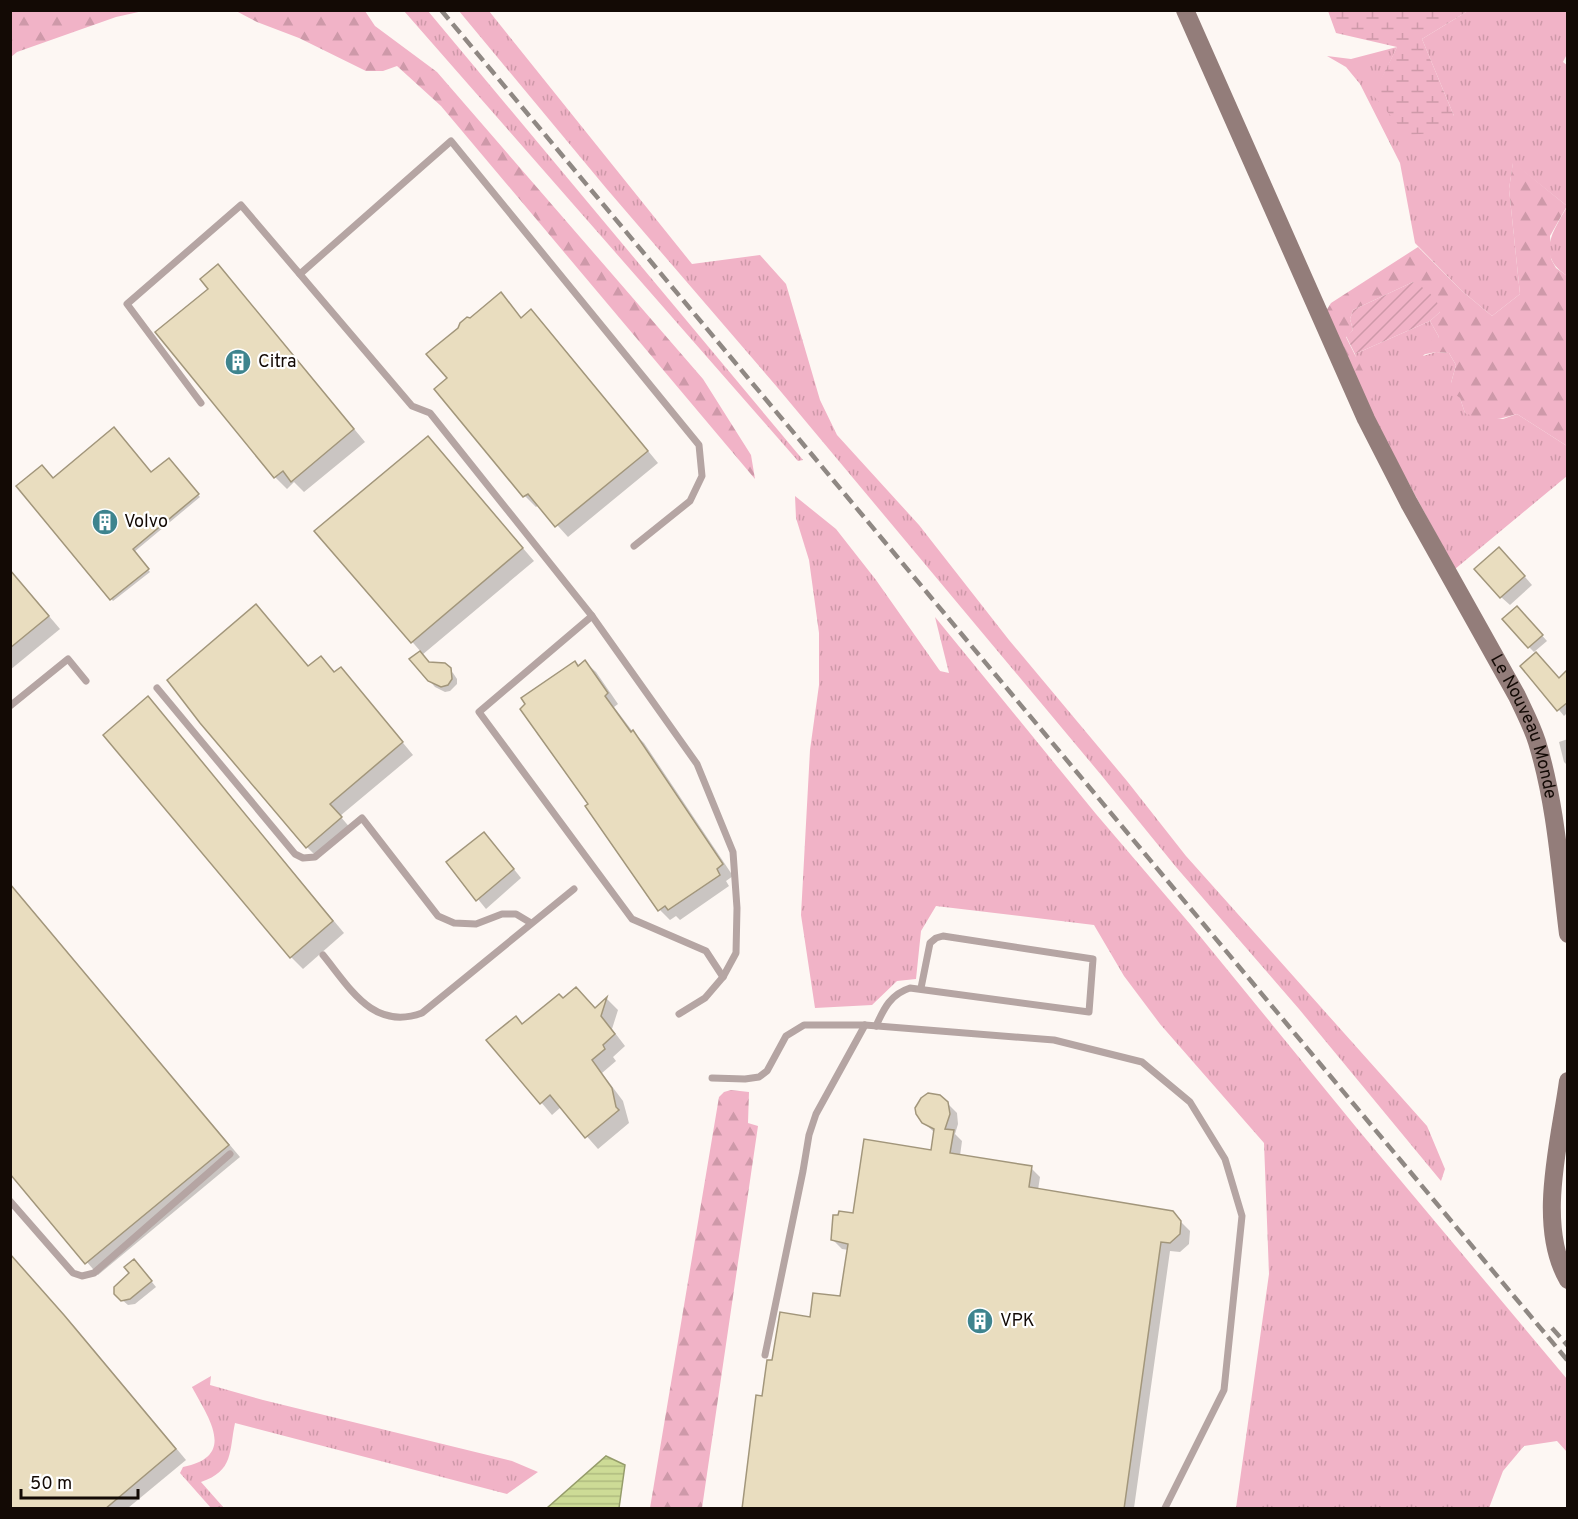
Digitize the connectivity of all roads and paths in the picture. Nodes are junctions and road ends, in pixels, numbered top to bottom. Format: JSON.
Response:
{"nodes":[{"id":1,"x":1185,"y":10,"type":"edge"},
{"id":2,"x":300,"y":274,"type":"junction"},
{"id":3,"x":201,"y":403,"type":"dead end"},
{"id":4,"x":634,"y":546,"type":"dead end"},
{"id":5,"x":592,"y":616,"type":"junction"},
{"id":6,"x":86,"y":681,"type":"dead end"},
{"id":7,"x":157,"y":688,"type":"dead end"},
{"id":8,"x":10,"y":706,"type":"edge"},
{"id":9,"x":574,"y":890,"type":"dead end"},
{"id":10,"x":531,"y":922,"type":"junction"},
{"id":11,"x":1568,"y":934,"type":"edge"},
{"id":12,"x":323,"y":955,"type":"dead end"},
{"id":13,"x":723,"y":977,"type":"junction"},
{"id":14,"x":921,"y":988,"type":"junction"},
{"id":15,"x":679,"y":1014,"type":"dead end"},
{"id":16,"x":865,"y":1025,"type":"junction"},
{"id":17,"x":876,"y":1026,"type":"junction"},
{"id":18,"x":712,"y":1078,"type":"dead end"},
{"id":19,"x":1568,"y":1081,"type":"edge"},
{"id":20,"x":230,"y":1155,"type":"dead end"},
{"id":21,"x":10,"y":1201,"type":"edge"},
{"id":22,"x":1568,"y":1280,"type":"edge"},
{"id":23,"x":765,"y":1355,"type":"dead end"},
{"id":24,"x":1165,"y":1509,"type":"edge"}],
"edges":[{"from":1,"to":11,"type":"street","name":"Le Nouveau Monde"},
{"from":2,"to":3,"type":"lane"},
{"from":2,"to":4,"type":"lane"},
{"from":2,"to":5,"type":"lane"},
{"from":5,"to":13,"type":"lane"},
{"from":5,"to":13,"type":"lane"},
{"from":6,"to":8,"type":"lane"},
{"from":7,"to":10,"type":"lane"},
{"from":9,"to":10,"type":"lane"},
{"from":10,"to":12,"type":"lane"},
{"from":13,"to":15,"type":"lane"},
{"from":14,"to":14,"type":"lane"},
{"from":14,"to":17,"type":"lane"},
{"from":16,"to":17,"type":"lane"},
{"from":16,"to":18,"type":"lane"},
{"from":16,"to":23,"type":"lane"},
{"from":17,"to":24,"type":"lane"},
{"from":19,"to":22,"type":"street"},
{"from":20,"to":21,"type":"lane"}]}
